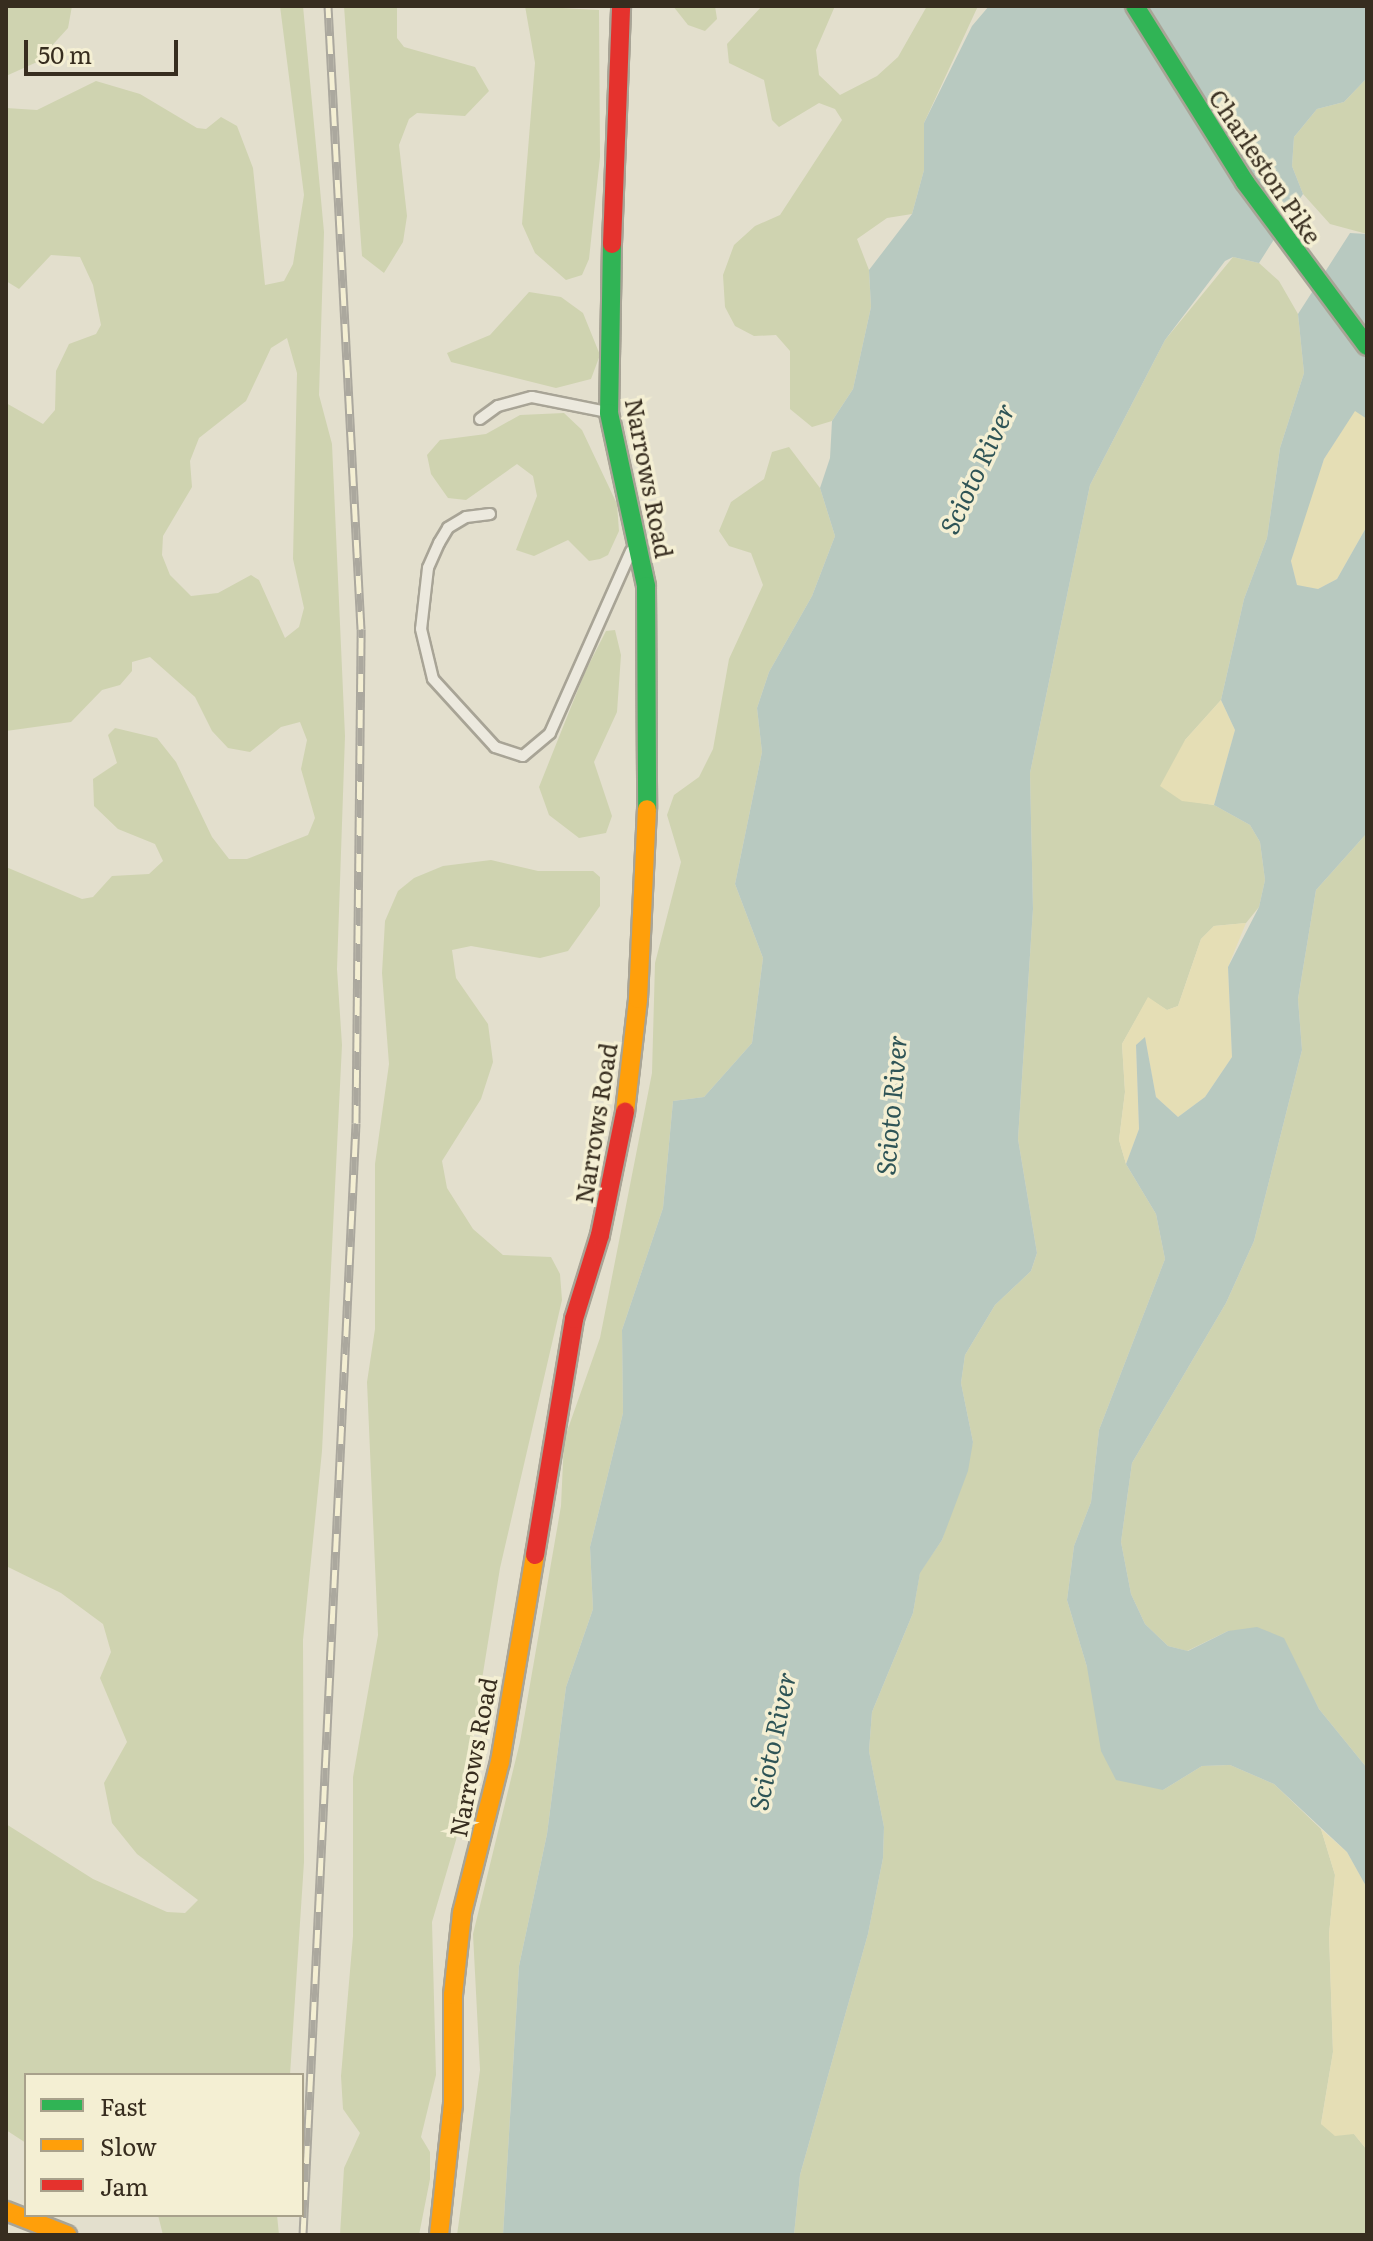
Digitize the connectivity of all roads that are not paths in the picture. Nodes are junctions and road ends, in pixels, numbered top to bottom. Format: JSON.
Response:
{"nodes":[{"id":1,"x":621,"y":6,"type":"edge"},
{"id":2,"x":1135,"y":6,"type":"edge"},
{"id":3,"x":1367,"y":346,"type":"edge"},
{"id":4,"x":609,"y":413,"type":"junction"},
{"id":5,"x":480,"y":419,"type":"dead end"},
{"id":6,"x":490,"y":514,"type":"dead end"},
{"id":7,"x":639,"y":534,"type":"junction"},
{"id":8,"x":6,"y":2211,"type":"edge"},
{"id":9,"x":67,"y":2235,"type":"edge"},
{"id":10,"x":439,"y":2235,"type":"edge"}],
"edges":[{"from":1,"to":4,"type":"street","name":"Narrows Road"},
{"from":2,"to":3,"type":"street","name":"Charleston Pike"},
{"from":4,"to":5,"type":"lane"},
{"from":4,"to":7,"type":"street","name":"Narrows Road"},
{"from":6,"to":7,"type":"lane"},
{"from":7,"to":10,"type":"street","name":"Narrows Road"},
{"from":8,"to":9,"type":"street"}]}
